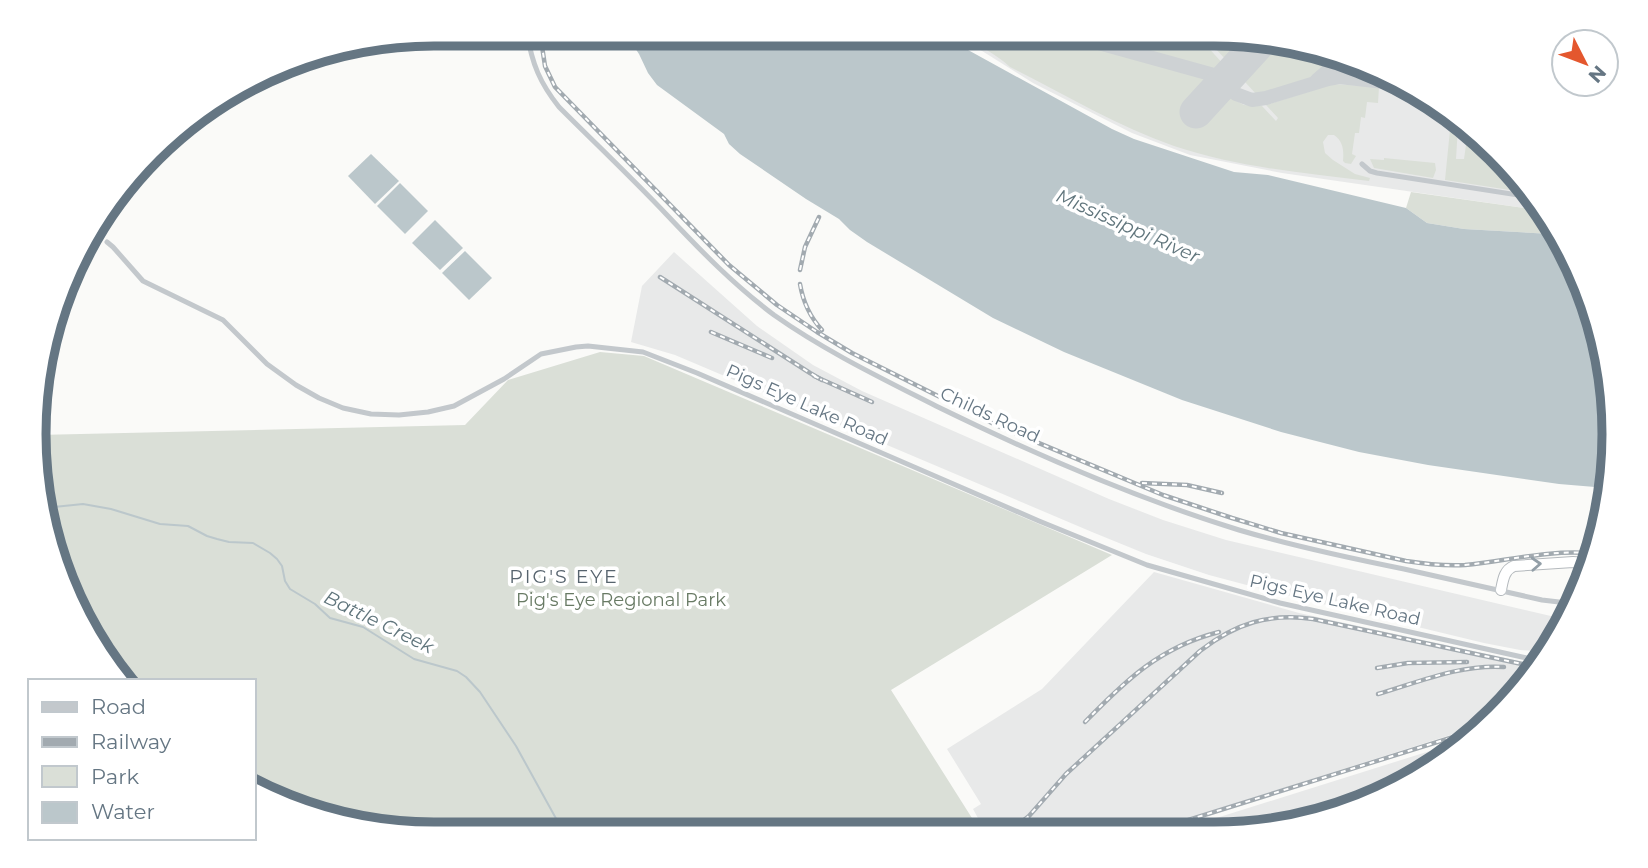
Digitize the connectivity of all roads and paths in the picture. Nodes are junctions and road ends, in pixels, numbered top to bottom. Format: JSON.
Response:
{"nodes":[{"id":1,"x":530,"y":46,"type":"edge"},
{"id":2,"x":1362,"y":164,"type":"dead end"},
{"id":3,"x":1521,"y":195,"type":"edge"},
{"id":4,"x":107,"y":242,"type":"dead end"},
{"id":5,"x":1581,"y":563,"type":"edge"},
{"id":6,"x":1501,"y":590,"type":"junction"},
{"id":7,"x":1564,"y":601,"type":"edge"},
{"id":8,"x":1531,"y":659,"type":"edge"}],
"edges":[{"from":1,"to":6,"type":"street","name":"Childs Road"},
{"from":2,"to":3,"type":"street"},
{"from":4,"to":8,"type":"street","name":"Pigs Eye Lake Road"},
{"from":6,"to":5,"type":"highway","one_way":true},
{"from":6,"to":7,"type":"street","name":"Childs Road"}]}
